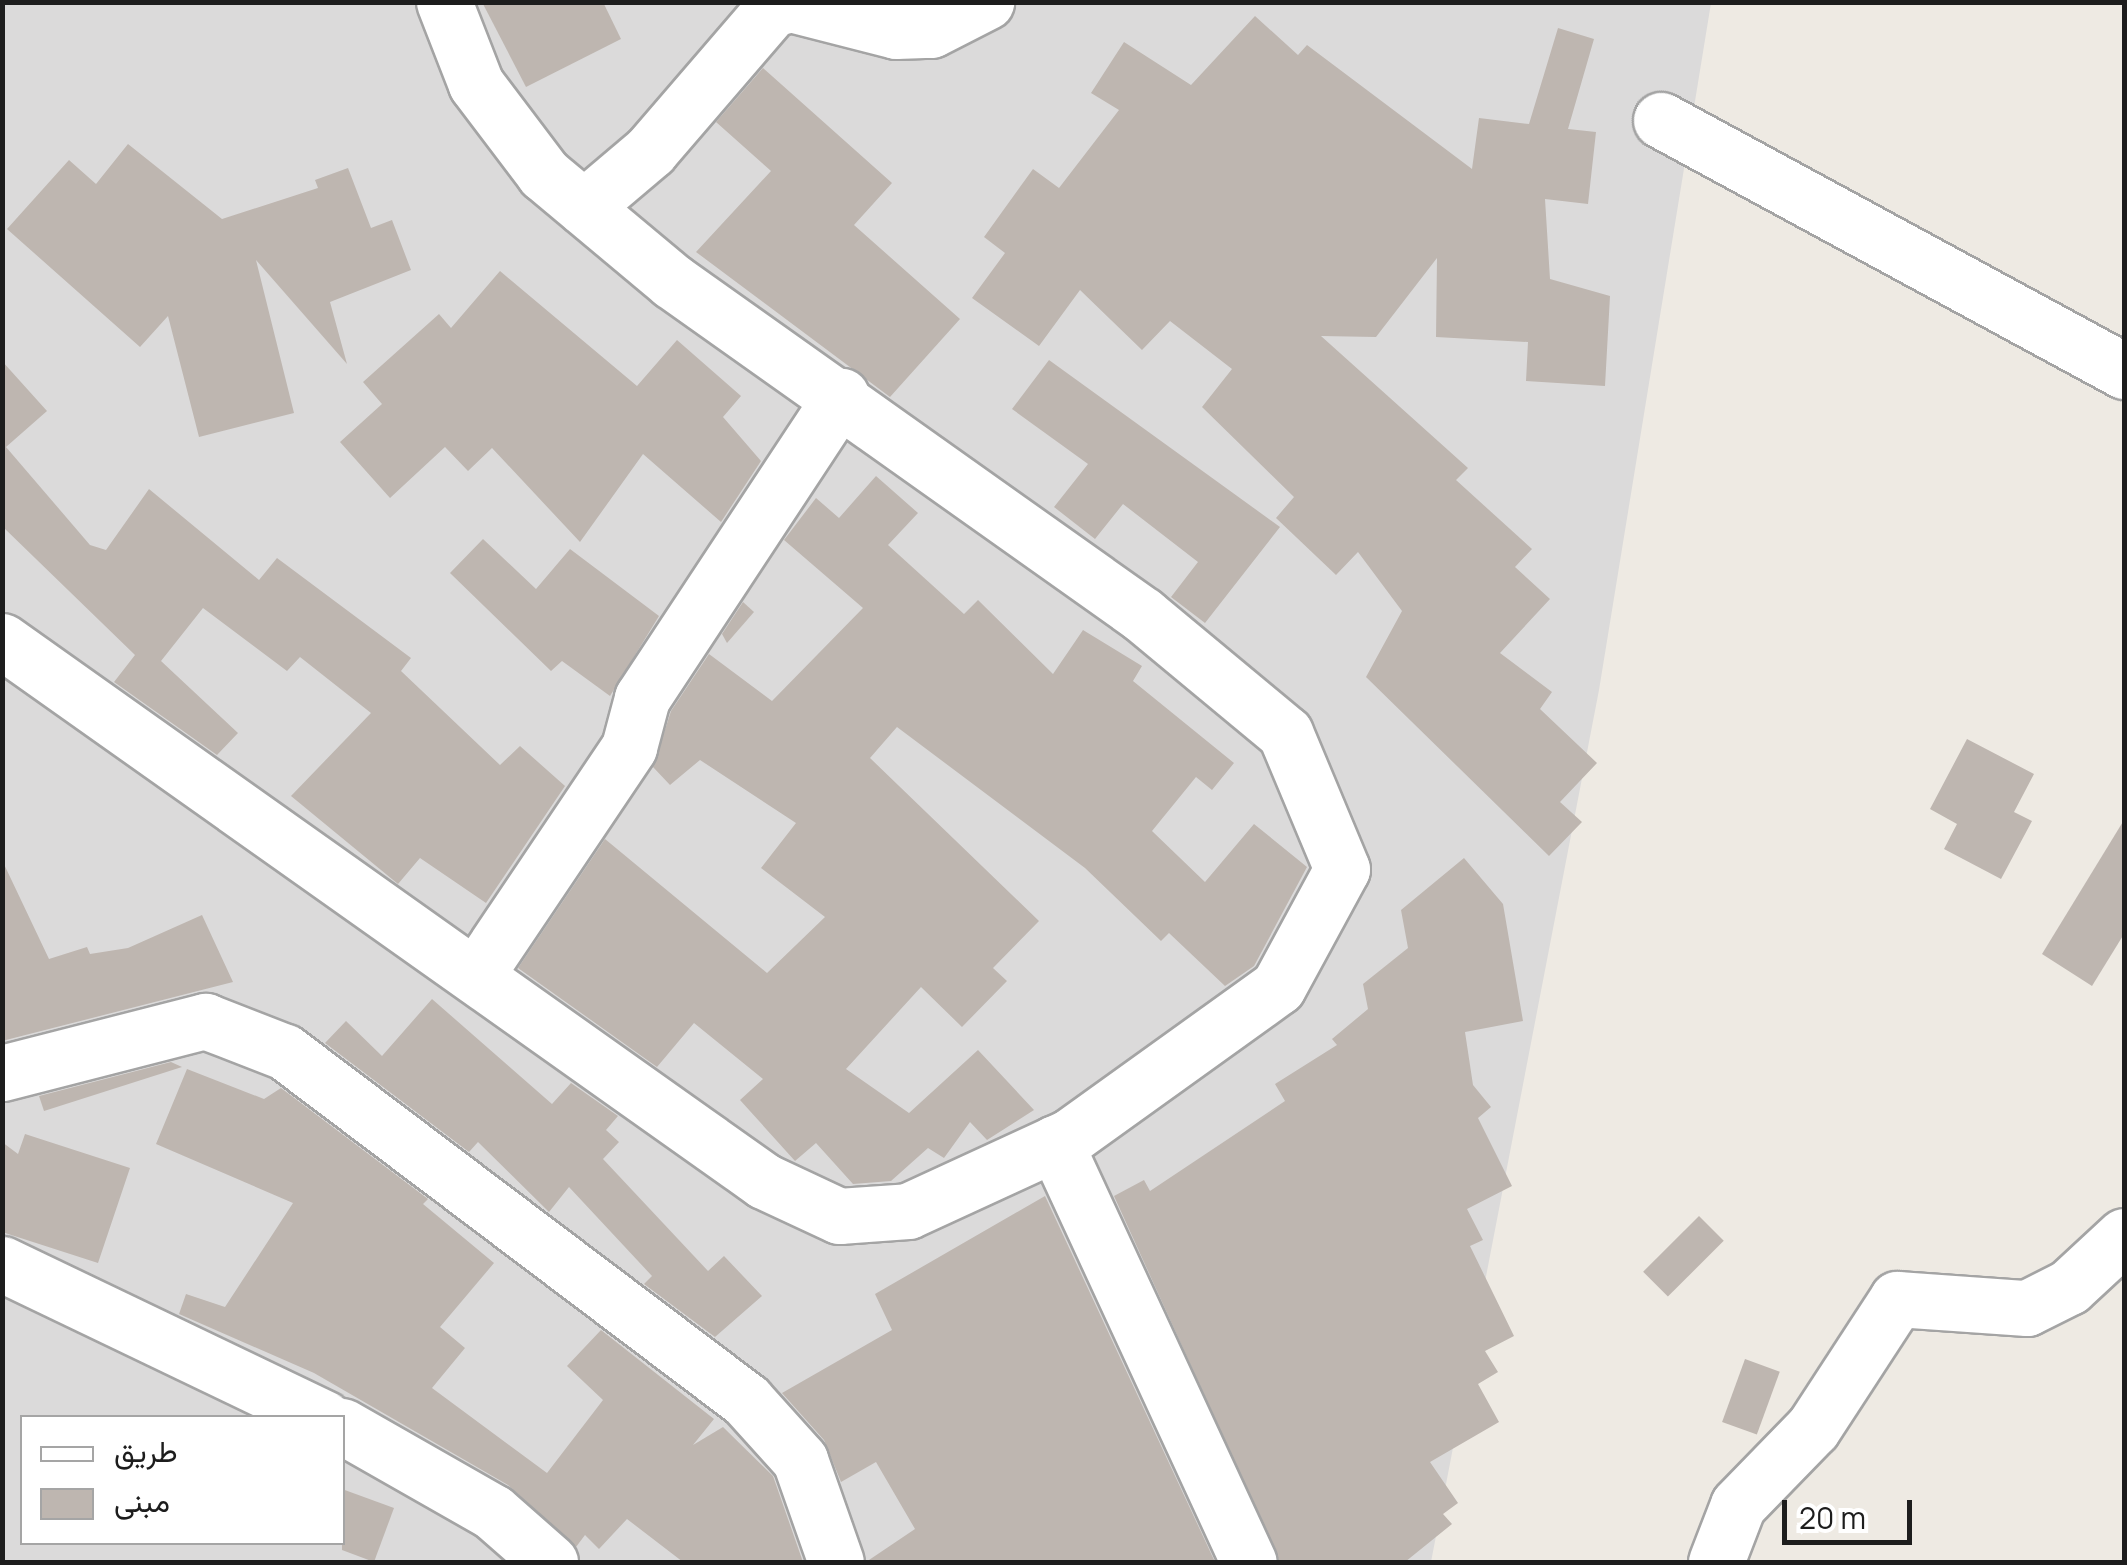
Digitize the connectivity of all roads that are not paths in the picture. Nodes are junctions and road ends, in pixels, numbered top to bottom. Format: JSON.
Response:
{"nodes":[{"id":1,"x":444,"y":2,"type":"edge"},
{"id":2,"x":986,"y":2,"type":"edge"},
{"id":3,"x":1660,"y":120,"type":"dead end"},
{"id":4,"x":584,"y":208,"type":"junction"},
{"id":5,"x":2124,"y":371,"type":"edge"},
{"id":6,"x":841,"y":396,"type":"junction"},
{"id":7,"x":2,"y":641,"type":"edge"},
{"id":8,"x":478,"y":972,"type":"junction"},
{"id":9,"x":2,"y":1074,"type":"edge"},
{"id":10,"x":1055,"y":1143,"type":"junction"},
{"id":11,"x":2124,"y":1236,"type":"edge"},
{"id":12,"x":2,"y":1264,"type":"edge"},
{"id":13,"x":318,"y":1415,"type":"edge"},
{"id":14,"x":345,"y":1428,"type":"edge"},
{"id":15,"x":550,"y":1562,"type":"edge"},
{"id":16,"x":836,"y":1562,"type":"edge"},
{"id":17,"x":1249,"y":1562,"type":"edge"},
{"id":18,"x":1716,"y":1562,"type":"edge"}],
"edges":[{"from":1,"to":4,"type":"street"},
{"from":2,"to":4,"type":"street"},
{"from":3,"to":5,"type":"street"},
{"from":4,"to":6,"type":"street"},
{"from":6,"to":8,"type":"street"},
{"from":6,"to":10,"type":"street"},
{"from":7,"to":8,"type":"street"},
{"from":8,"to":10,"type":"street"},
{"from":9,"to":16,"type":"street"},
{"from":10,"to":17,"type":"street"},
{"from":11,"to":18,"type":"street"},
{"from":12,"to":13,"type":"street"},
{"from":14,"to":15,"type":"street"}]}
